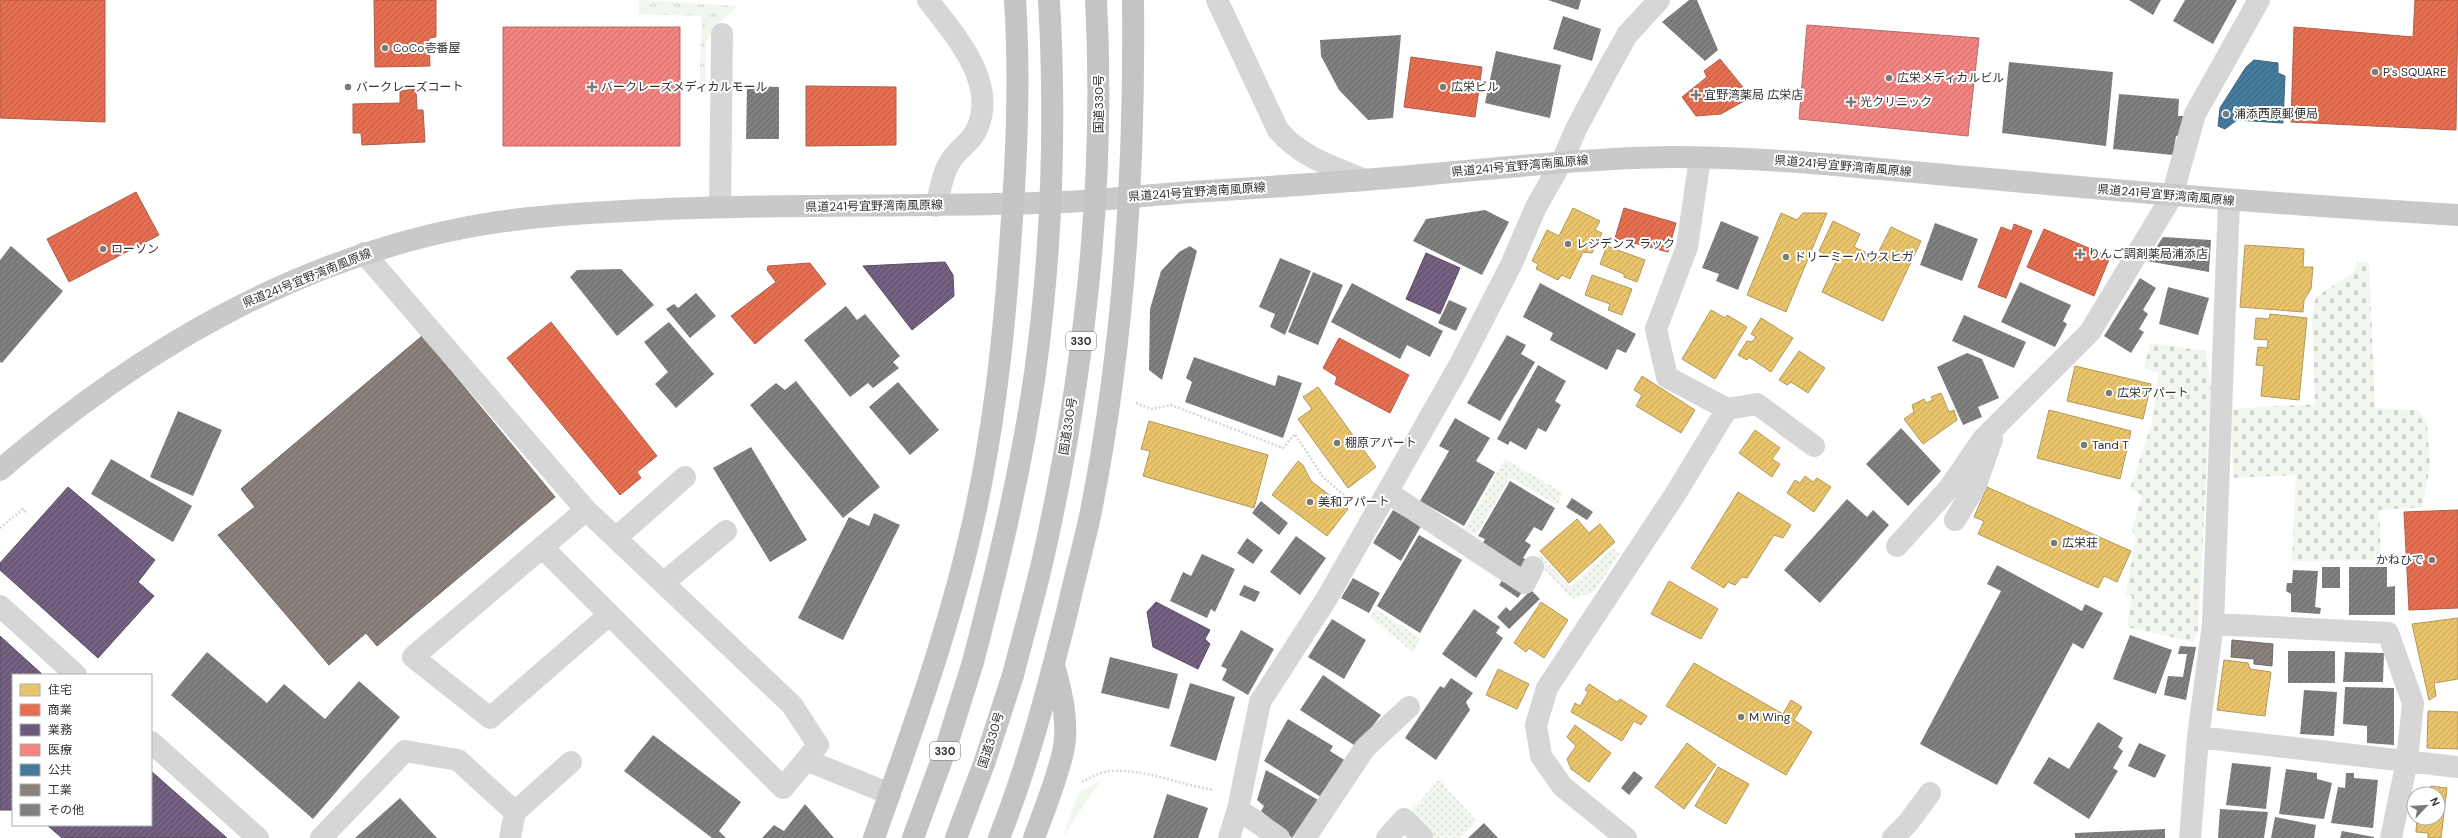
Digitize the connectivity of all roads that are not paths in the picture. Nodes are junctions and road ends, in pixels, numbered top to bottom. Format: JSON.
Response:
{"nodes":[{"id":1,"x":928,"y":0,"type":"edge"},
{"id":2,"x":1015,"y":0,"type":"edge"},
{"id":3,"x":1049,"y":0,"type":"edge"},
{"id":4,"x":1096,"y":0,"type":"edge"},
{"id":5,"x":1133,"y":0,"type":"edge"},
{"id":6,"x":1217,"y":0,"type":"edge"},
{"id":7,"x":1659,"y":0,"type":"edge"},
{"id":8,"x":2259,"y":0,"type":"edge"},
{"id":9,"x":722,"y":34,"type":"dead end"},
{"id":10,"x":1700,"y":158,"type":"junction"},
{"id":11,"x":1562,"y":161,"type":"junction"},
{"id":12,"x":1366,"y":180,"type":"junction"},
{"id":13,"x":2172,"y":196,"type":"junction"},
{"id":14,"x":1129,"y":197,"type":"junction"},
{"id":15,"x":2229,"y":201,"type":"junction"},
{"id":16,"x":1013,"y":203,"type":"junction"},
{"id":17,"x":936,"y":206,"type":"junction"},
{"id":18,"x":720,"y":207,"type":"junction"},
{"id":19,"x":2458,"y":215,"type":"edge"},
{"id":20,"x":364,"y":254,"type":"junction"},
{"id":21,"x":1726,"y":409,"type":"junction"},
{"id":22,"x":1997,"y":424,"type":"junction"},
{"id":23,"x":1814,"y":446,"type":"dead end"},
{"id":24,"x":1,"y":466,"type":"edge"},
{"id":25,"x":685,"y":477,"type":"dead end"},
{"id":26,"x":1387,"y":492,"type":"junction"},
{"id":27,"x":586,"y":510,"type":"junction"},
{"id":28,"x":1955,"y":520,"type":"dead end"},
{"id":29,"x":726,"y":531,"type":"dead end"},
{"id":30,"x":616,"y":538,"type":"junction"},
{"id":31,"x":1897,"y":546,"type":"dead end"},
{"id":32,"x":542,"y":548,"type":"junction"},
{"id":33,"x":1533,"y":567,"type":"dead end"},
{"id":34,"x":663,"y":583,"type":"junction"},
{"id":35,"x":0,"y":606,"type":"edge"},
{"id":36,"x":609,"y":615,"type":"junction"},
{"id":37,"x":2213,"y":624,"type":"junction"},
{"id":38,"x":1054,"y":665,"type":"junction"},
{"id":39,"x":75,"y":674,"type":"edge"},
{"id":40,"x":1409,"y":707,"type":"dead end"},
{"id":41,"x":2198,"y":737,"type":"junction"},
{"id":42,"x":152,"y":743,"type":"edge"},
{"id":43,"x":806,"y":760,"type":"junction"},
{"id":44,"x":2407,"y":761,"type":"junction"},
{"id":45,"x":571,"y":762,"type":"dead end"},
{"id":46,"x":2458,"y":767,"type":"edge"},
{"id":47,"x":1930,"y":793,"type":"dead end"},
{"id":48,"x":890,"y":794,"type":"junction"},
{"id":49,"x":1239,"y":802,"type":"junction"},
{"id":50,"x":515,"y":812,"type":"junction"},
{"id":51,"x":1422,"y":837,"type":"dead end"},
{"id":52,"x":258,"y":838,"type":"edge"},
{"id":53,"x":321,"y":838,"type":"edge"},
{"id":54,"x":510,"y":838,"type":"edge"},
{"id":55,"x":874,"y":838,"type":"edge"},
{"id":56,"x":913,"y":838,"type":"edge"},
{"id":57,"x":956,"y":838,"type":"edge"},
{"id":58,"x":999,"y":838,"type":"edge"},
{"id":59,"x":1034,"y":838,"type":"edge"},
{"id":60,"x":1228,"y":838,"type":"edge"},
{"id":61,"x":1279,"y":838,"type":"edge"},
{"id":62,"x":1305,"y":838,"type":"edge"},
{"id":63,"x":1386,"y":838,"type":"edge"},
{"id":64,"x":1626,"y":838,"type":"edge"},
{"id":65,"x":1893,"y":838,"type":"edge"},
{"id":66,"x":2190,"y":838,"type":"edge"},
{"id":67,"x":2391,"y":838,"type":"edge"}],
"edges":[{"from":1,"to":17,"type":"street"},
{"from":2,"to":16,"type":"highway"},
{"from":3,"to":56,"type":"highway","number":"330","bridge":true},
{"from":4,"to":57,"type":"highway","name":"国道330号","number":"330","bridge":true},
{"from":5,"to":14,"type":"highway"},
{"from":6,"to":12,"type":"street"},
{"from":7,"to":11,"type":"street"},
{"from":8,"to":13,"type":"street"},
{"from":9,"to":18,"type":"street"},
{"from":10,"to":11,"type":"main road","name":"県道241号宜野湾南風原線"},
{"from":10,"to":13,"type":"main road","name":"県道241号宜野湾南風原線"},
{"from":10,"to":21,"type":"street"},
{"from":11,"to":12,"type":"main road","name":"県道241号宜野湾南風原線"},
{"from":11,"to":26,"type":"street"},
{"from":12,"to":14,"type":"main road","name":"県道241号宜野湾南風原線"},
{"from":13,"to":15,"type":"main road","name":"県道241号宜野湾南風原線"},
{"from":13,"to":22,"type":"street"},
{"from":14,"to":16,"type":"main road","name":"県道241号宜野湾南風原線"},
{"from":14,"to":38,"type":"highway"},
{"from":15,"to":19,"type":"main road","name":"県道241号宜野湾南風原線"},
{"from":15,"to":37,"type":"street"},
{"from":16,"to":17,"type":"main road","name":"県道241号宜野湾南風原線"},
{"from":16,"to":48,"type":"highway"},
{"from":17,"to":18,"type":"main road","name":"県道241号宜野湾南風原線"},
{"from":18,"to":20,"type":"main road","name":"県道241号宜野湾南風原線"},
{"from":20,"to":24,"type":"main road","name":"県道241号宜野湾南風原線"},
{"from":20,"to":27,"type":"street"},
{"from":21,"to":23,"type":"street"},
{"from":21,"to":64,"type":"street"},
{"from":22,"to":28,"type":"street"},
{"from":22,"to":31,"type":"street"},
{"from":25,"to":30,"type":"street"},
{"from":26,"to":33,"type":"street"},
{"from":26,"to":49,"type":"street"},
{"from":27,"to":30,"type":"street"},
{"from":27,"to":32,"type":"street"},
{"from":29,"to":34,"type":"street"},
{"from":30,"to":34,"type":"street"},
{"from":32,"to":36,"type":"street"},
{"from":32,"to":36,"type":"street"},
{"from":34,"to":43,"type":"street"},
{"from":35,"to":39,"type":"street"},
{"from":36,"to":43,"type":"street"},
{"from":37,"to":41,"type":"street"},
{"from":37,"to":44,"type":"street"},
{"from":38,"to":58,"type":"highway"},
{"from":38,"to":59,"type":"highway"},
{"from":40,"to":62,"type":"street"},
{"from":41,"to":44,"type":"street"},
{"from":41,"to":66,"type":"street"},
{"from":42,"to":52,"type":"street"},
{"from":43,"to":48,"type":"street"},
{"from":44,"to":46,"type":"street"},
{"from":44,"to":67,"type":"street"},
{"from":45,"to":50,"type":"street"},
{"from":47,"to":65,"type":"street"},
{"from":48,"to":55,"type":"highway"},
{"from":49,"to":60,"type":"street"},
{"from":49,"to":61,"type":"street"},
{"from":50,"to":53,"type":"street"},
{"from":50,"to":54,"type":"street"},
{"from":51,"to":63,"type":"street"}]}
